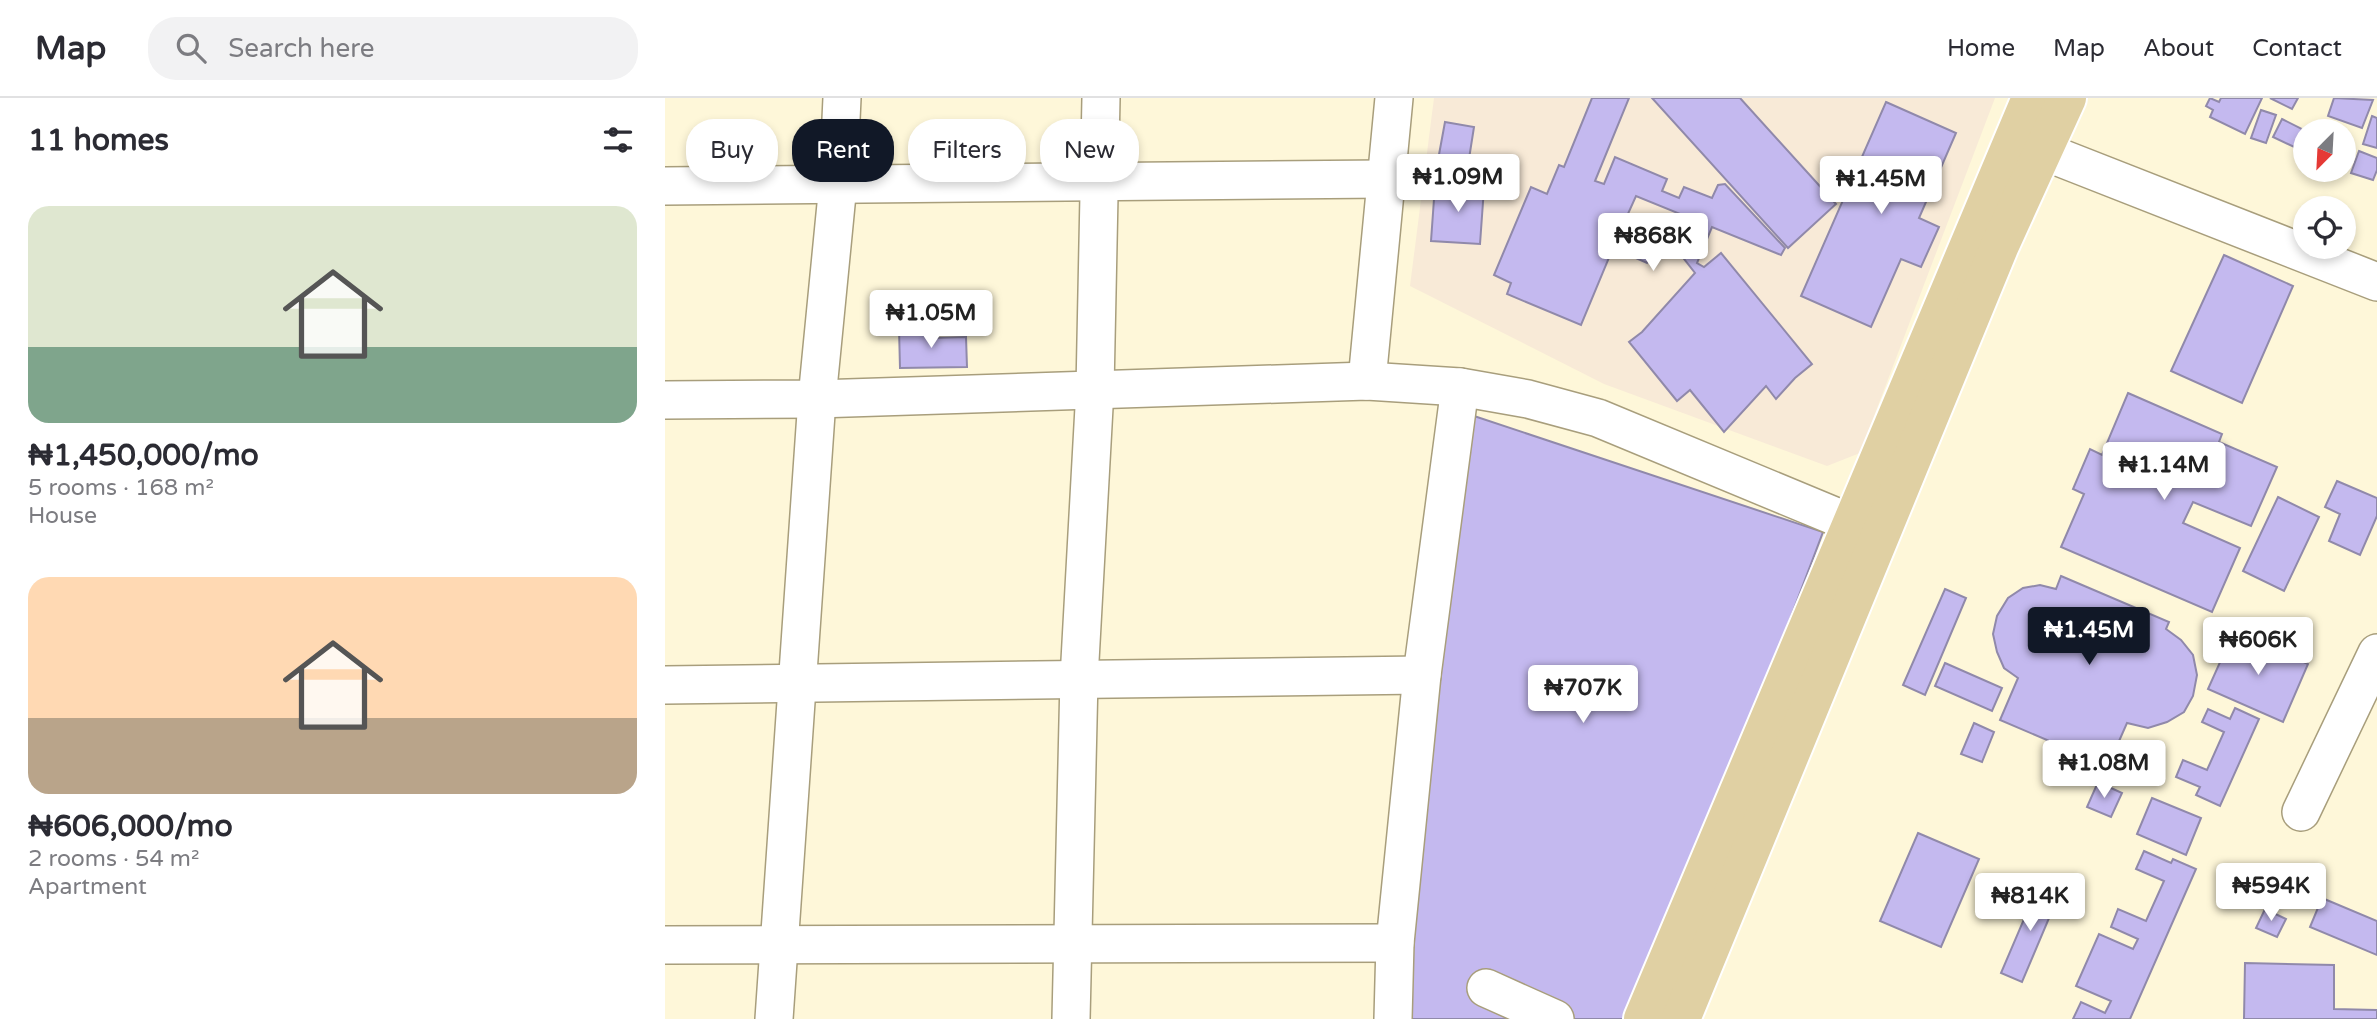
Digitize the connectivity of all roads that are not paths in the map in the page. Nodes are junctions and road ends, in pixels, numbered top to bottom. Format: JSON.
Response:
{"nodes":[{"id":1,"x":842,"y":98,"type":"edge"},
{"id":2,"x":1101,"y":98,"type":"edge"},
{"id":3,"x":1394,"y":98,"type":"edge"},
{"id":4,"x":2031,"y":98,"type":"edge"},
{"id":5,"x":2067,"y":98,"type":"edge"},
{"id":6,"x":1100,"y":119,"type":"edge"},
{"id":7,"x":2043,"y":151,"type":"junction"},
{"id":8,"x":1385,"y":178,"type":"junction"},
{"id":9,"x":1139,"y":181,"type":"edge"},
{"id":10,"x":1099,"y":182,"type":"joint"},
{"id":11,"x":838,"y":184,"type":"junction"},
{"id":12,"x":665,"y":186,"type":"edge"},
{"id":13,"x":2377,"y":282,"type":"edge"},
{"id":14,"x":1367,"y":381,"type":"junction"},
{"id":15,"x":1460,"y":387,"type":"junction"},
{"id":16,"x":1095,"y":389,"type":"junction"},
{"id":17,"x":817,"y":399,"type":"junction"},
{"id":18,"x":665,"y":400,"type":"edge"},
{"id":19,"x":1851,"y":523,"type":"junction"},
{"id":20,"x":2377,"y":653,"type":"edge"},
{"id":21,"x":1422,"y":675,"type":"junction"},
{"id":22,"x":1079,"y":679,"type":"junction"},
{"id":23,"x":797,"y":683,"type":"junction"},
{"id":24,"x":665,"y":685,"type":"edge"},
{"id":25,"x":2301,"y":813,"type":"dead end"},
{"id":26,"x":1395,"y":943,"type":"junction"},
{"id":27,"x":779,"y":944,"type":"junction"},
{"id":28,"x":1073,"y":944,"type":"junction"},
{"id":29,"x":665,"y":945,"type":"edge"},
{"id":30,"x":1486,"y":988,"type":"dead end"},
{"id":31,"x":773,"y":1019,"type":"edge"},
{"id":32,"x":1071,"y":1019,"type":"edge"},
{"id":33,"x":1393,"y":1019,"type":"edge"},
{"id":34,"x":1555,"y":1019,"type":"edge"},
{"id":35,"x":1643,"y":1019,"type":"edge"},
{"id":36,"x":1681,"y":1019,"type":"edge"}],
"edges":[{"from":1,"to":11,"type":"street"},
{"from":2,"to":6,"type":"street"},
{"from":3,"to":8,"type":"street"},
{"from":4,"to":19,"type":"main road"},
{"from":5,"to":7,"type":"main road"},
{"from":7,"to":13,"type":"street"},
{"from":7,"to":36,"type":"main road"},
{"from":8,"to":9,"type":"street"},
{"from":8,"to":14,"type":"street"},
{"from":10,"to":11,"type":"street"},
{"from":10,"to":16,"type":"street"},
{"from":11,"to":12,"type":"street"},
{"from":11,"to":17,"type":"street"},
{"from":14,"to":15,"type":"street"},
{"from":14,"to":16,"type":"street"},
{"from":15,"to":19,"type":"street"},
{"from":15,"to":21,"type":"street"},
{"from":16,"to":17,"type":"street"},
{"from":16,"to":22,"type":"street"},
{"from":17,"to":18,"type":"street"},
{"from":17,"to":23,"type":"street"},
{"from":19,"to":35,"type":"main road"},
{"from":20,"to":25,"type":"street"},
{"from":21,"to":22,"type":"street"},
{"from":21,"to":26,"type":"street"},
{"from":22,"to":23,"type":"street"},
{"from":22,"to":28,"type":"street"},
{"from":23,"to":24,"type":"street"},
{"from":23,"to":27,"type":"street"},
{"from":26,"to":28,"type":"street"},
{"from":26,"to":33,"type":"street"},
{"from":27,"to":28,"type":"street"},
{"from":27,"to":29,"type":"street"},
{"from":27,"to":31,"type":"street"},
{"from":28,"to":32,"type":"street"},
{"from":30,"to":34,"type":"street"}]}
